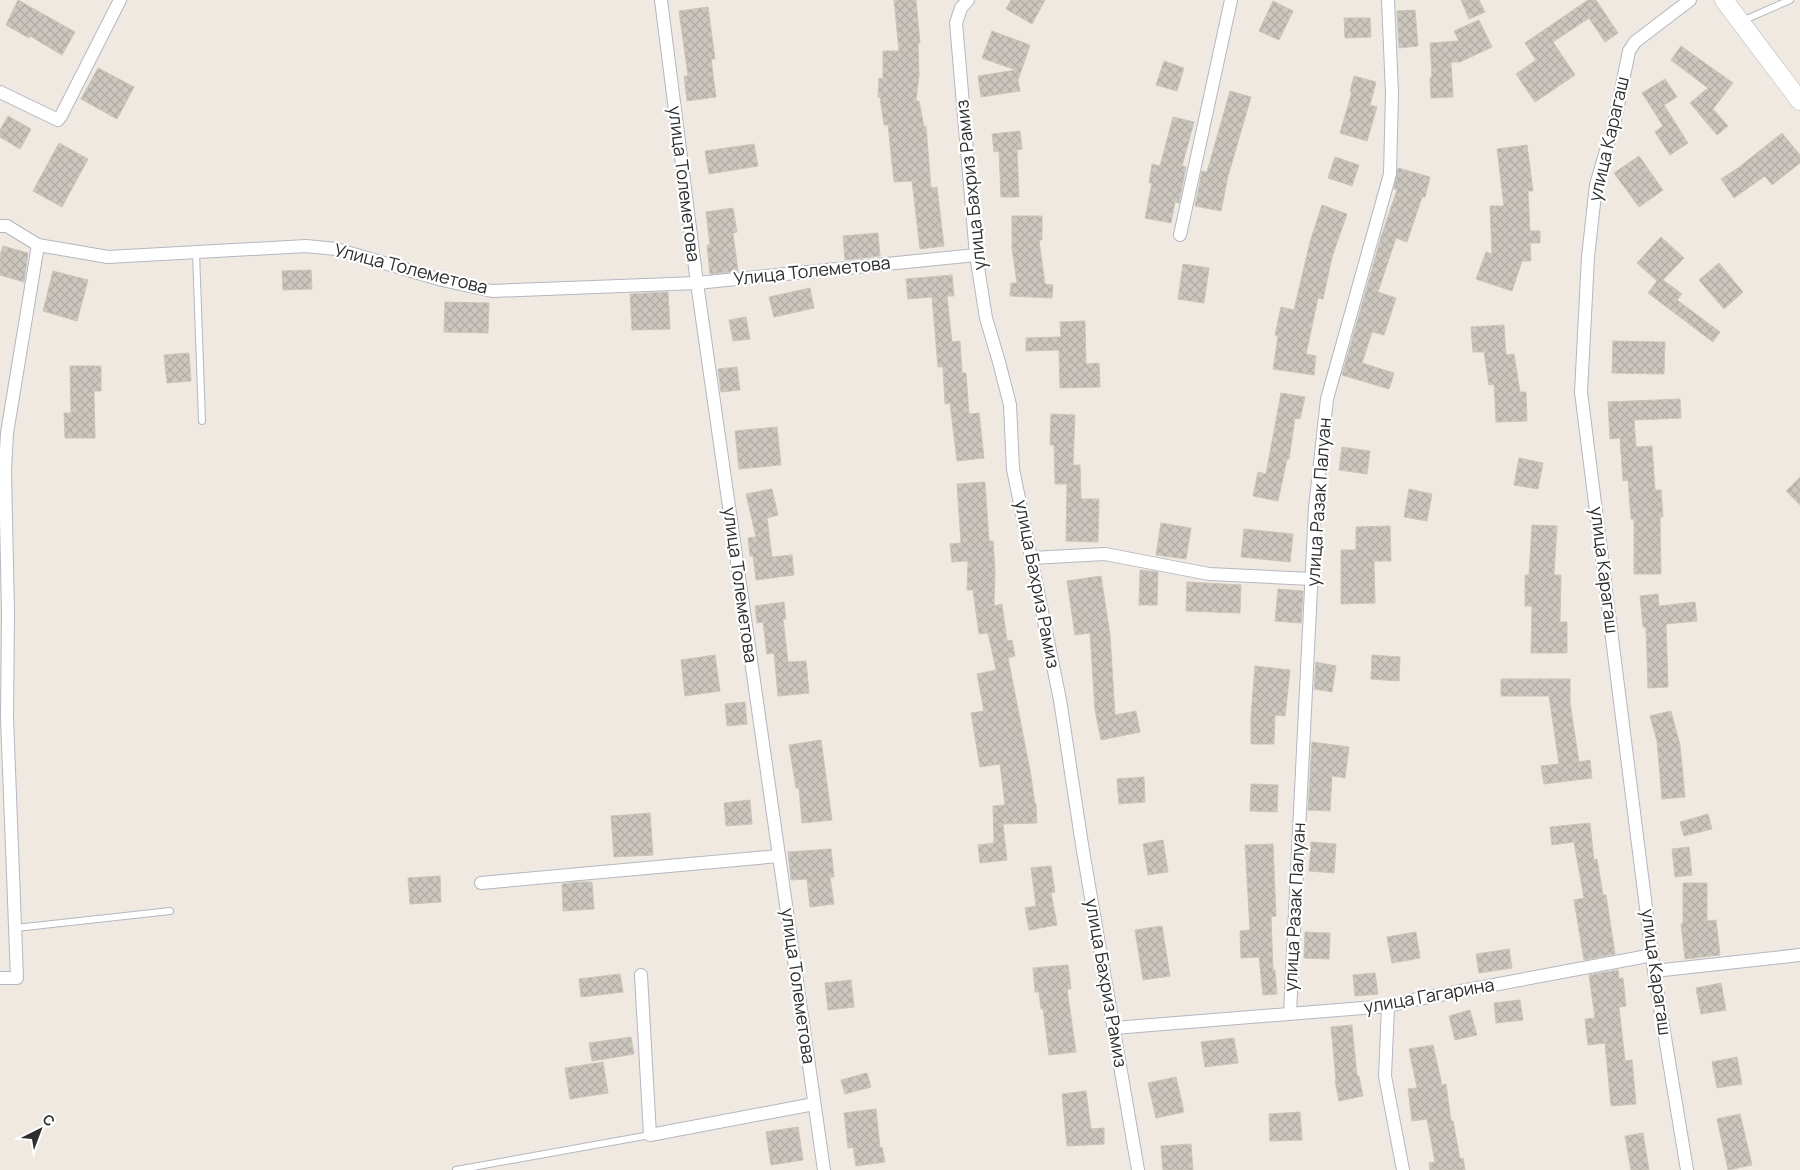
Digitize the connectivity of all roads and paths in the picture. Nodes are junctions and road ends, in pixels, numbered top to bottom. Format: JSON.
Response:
{"nodes":[{"id":1,"x":120,"y":0,"type":"edge"},
{"id":2,"x":661,"y":0,"type":"edge"},
{"id":3,"x":968,"y":0,"type":"edge"},
{"id":4,"x":1231,"y":0,"type":"edge"},
{"id":5,"x":1388,"y":0,"type":"edge"},
{"id":6,"x":1690,"y":0,"type":"edge"},
{"id":7,"x":1724,"y":0,"type":"edge"},
{"id":8,"x":1790,"y":0,"type":"edge"},
{"id":9,"x":1740,"y":22,"type":"junction"},
{"id":10,"x":0,"y":92,"type":"edge"},
{"id":11,"x":1800,"y":101,"type":"edge"},
{"id":12,"x":0,"y":226,"type":"edge"},
{"id":13,"x":1180,"y":235,"type":"dead end"},
{"id":14,"x":38,"y":245,"type":"junction"},
{"id":15,"x":196,"y":252,"type":"junction"},
{"id":16,"x":976,"y":255,"type":"junction"},
{"id":17,"x":697,"y":283,"type":"junction"},
{"id":18,"x":202,"y":421,"type":"dead end"},
{"id":19,"x":3,"y":433,"type":"edge"},
{"id":20,"x":1032,"y":558,"type":"junction"},
{"id":21,"x":1312,"y":580,"type":"junction"},
{"id":22,"x":4,"y":612,"type":"edge"},
{"id":23,"x":4,"y":718,"type":"edge"},
{"id":24,"x":779,"y":856,"type":"junction"},
{"id":25,"x":481,"y":883,"type":"dead end"},
{"id":26,"x":170,"y":911,"type":"dead end"},
{"id":27,"x":16,"y":928,"type":"junction"},
{"id":28,"x":1653,"y":955,"type":"junction"},
{"id":29,"x":1800,"y":956,"type":"edge"},
{"id":30,"x":1654,"y":972,"type":"junction"},
{"id":31,"x":641,"y":975,"type":"dead end"},
{"id":32,"x":0,"y":978,"type":"edge"},
{"id":33,"x":1388,"y":1006,"type":"junction"},
{"id":34,"x":1290,"y":1013,"type":"junction"},
{"id":35,"x":1114,"y":1028,"type":"junction"},
{"id":36,"x":814,"y":1104,"type":"junction"},
{"id":37,"x":650,"y":1136,"type":"junction"},
{"id":38,"x":456,"y":1170,"type":"edge"},
{"id":39,"x":824,"y":1170,"type":"edge"},
{"id":40,"x":1138,"y":1170,"type":"edge"},
{"id":41,"x":1403,"y":1170,"type":"edge"},
{"id":42,"x":1687,"y":1170,"type":"edge"}],
"edges":[{"from":1,"to":10,"type":"street"},
{"from":2,"to":17,"type":"street","name":"улица Толеметова"},
{"from":3,"to":16,"type":"street","name":"улица Бахриз Рамиз"},
{"from":4,"to":13,"type":"street"},
{"from":5,"to":21,"type":"street","name":"улица Разак Палуан"},
{"from":6,"to":28,"type":"street","name":"улица Карагаш"},
{"from":7,"to":9,"type":"main road"},
{"from":8,"to":9,"type":"lane"},
{"from":9,"to":11,"type":"main road"},
{"from":12,"to":14,"type":"street","name":"Улица Толеметова"},
{"from":14,"to":15,"type":"street","name":"Улица Толеметова"},
{"from":14,"to":19,"type":"street"},
{"from":15,"to":17,"type":"street","name":"Улица Толеметова"},
{"from":15,"to":18,"type":"lane"},
{"from":16,"to":17,"type":"street","name":"Улица Толеметова"},
{"from":16,"to":20,"type":"street","name":"улица Бахриз Рамиз"},
{"from":17,"to":24,"type":"street","name":"улица Толеметова"},
{"from":19,"to":22,"type":"street"},
{"from":20,"to":21,"type":"street"},
{"from":20,"to":35,"type":"street","name":"улица Бахриз Рамиз"},
{"from":21,"to":34,"type":"street","name":"улица Разак Палуан"},
{"from":22,"to":23,"type":"street"},
{"from":23,"to":27,"type":"street"},
{"from":24,"to":25,"type":"street"},
{"from":24,"to":36,"type":"street","name":"улица Толеметова"},
{"from":26,"to":27,"type":"lane"},
{"from":27,"to":32,"type":"street"},
{"from":28,"to":30,"type":"street","name":"улица Карагаш"},
{"from":28,"to":33,"type":"street","name":"улица Гагарина"},
{"from":29,"to":30,"type":"street"},
{"from":30,"to":42,"type":"street","name":"улица Карагаш"},
{"from":31,"to":37,"type":"street"},
{"from":33,"to":34,"type":"street","name":"улица Гагарина"},
{"from":33,"to":41,"type":"street"},
{"from":34,"to":35,"type":"street","name":"улица Гагарина"},
{"from":35,"to":40,"type":"street","name":"улица Бахриз Рамиз"},
{"from":36,"to":37,"type":"street"},
{"from":36,"to":39,"type":"street","name":"улица Толеметова"},
{"from":37,"to":38,"type":"lane"}]}
